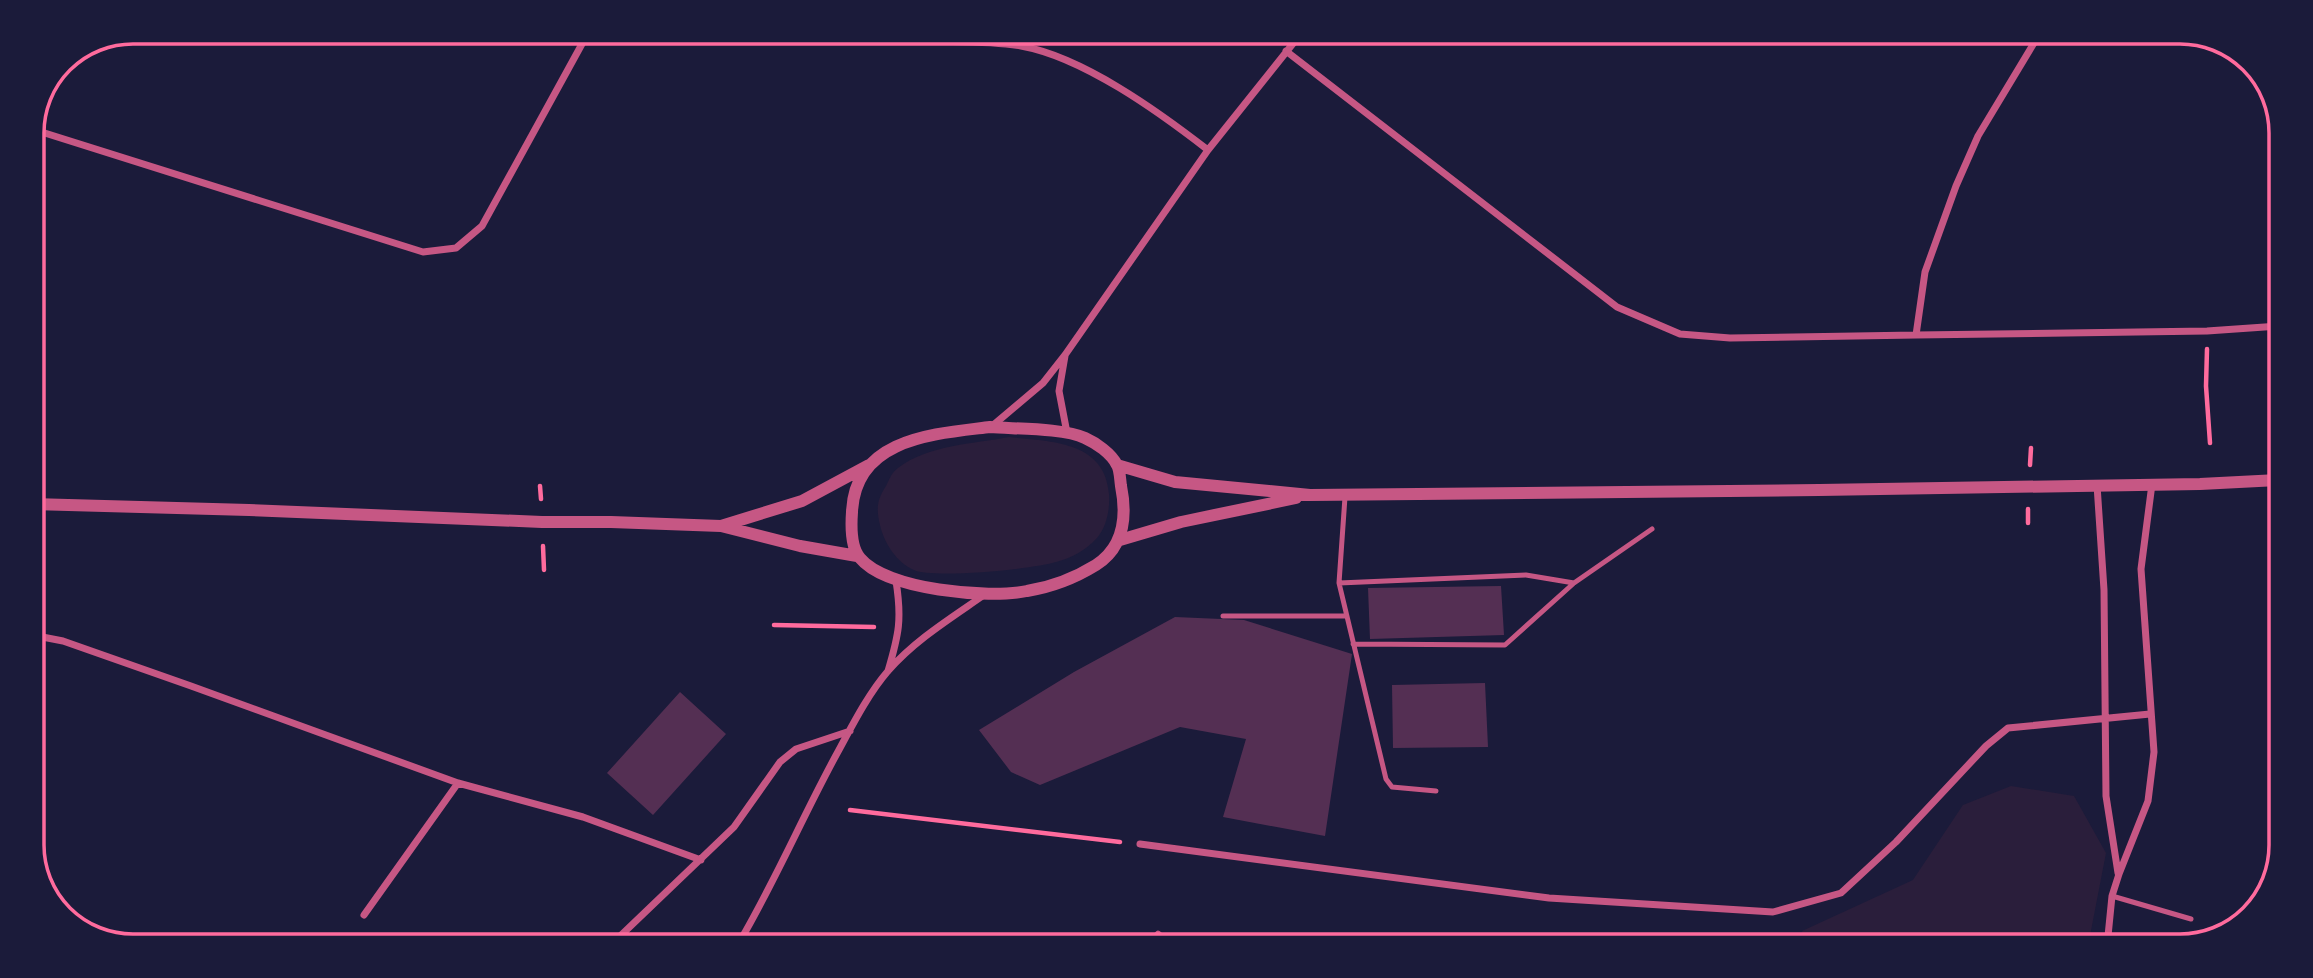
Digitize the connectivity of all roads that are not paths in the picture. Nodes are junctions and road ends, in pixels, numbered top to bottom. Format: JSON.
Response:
{"nodes":[{"id":1,"x":582,"y":44,"type":"edge"},
{"id":2,"x":1005,"y":44,"type":"edge"},
{"id":3,"x":1292,"y":44,"type":"edge"},
{"id":4,"x":2033,"y":44,"type":"edge"},
{"id":5,"x":1286,"y":51,"type":"junction"},
{"id":6,"x":44,"y":133,"type":"edge"},
{"id":7,"x":1208,"y":150,"type":"junction"},
{"id":8,"x":2269,"y":327,"type":"edge"},
{"id":9,"x":1916,"y":335,"type":"junction"},
{"id":10,"x":1065,"y":355,"type":"junction"},
{"id":11,"x":990,"y":427,"type":"junction"},
{"id":12,"x":1067,"y":433,"type":"junction"},
{"id":13,"x":873,"y":464,"type":"junction"},
{"id":14,"x":1117,"y":465,"type":"junction"},
{"id":15,"x":2269,"y":480,"type":"edge"},
{"id":16,"x":2151,"y":484,"type":"junction"},
{"id":17,"x":2097,"y":485,"type":"junction"},
{"id":18,"x":1346,"y":494,"type":"junction"},
{"id":19,"x":1310,"y":495,"type":"junction"},
{"id":20,"x":44,"y":504,"type":"edge"},
{"id":21,"x":721,"y":526,"type":"junction"},
{"id":22,"x":1652,"y":529,"type":"dead end"},
{"id":23,"x":1120,"y":540,"type":"junction"},
{"id":24,"x":857,"y":556,"type":"junction"},
{"id":25,"x":896,"y":581,"type":"junction"},
{"id":26,"x":1339,"y":583,"type":"junction"},
{"id":27,"x":1574,"y":583,"type":"junction"},
{"id":28,"x":987,"y":593,"type":"junction"},
{"id":29,"x":1223,"y":616,"type":"dead end"},
{"id":30,"x":1346,"y":616,"type":"junction"},
{"id":31,"x":44,"y":637,"type":"edge"},
{"id":32,"x":1353,"y":644,"type":"junction"},
{"id":33,"x":888,"y":671,"type":"junction"},
{"id":34,"x":2150,"y":714,"type":"junction"},
{"id":35,"x":2106,"y":718,"type":"junction"},
{"id":36,"x":850,"y":731,"type":"junction"},
{"id":37,"x":458,"y":783,"type":"junction"},
{"id":38,"x":1436,"y":791,"type":"dead end"},
{"id":39,"x":1140,"y":844,"type":"road end"},
{"id":40,"x":702,"y":860,"type":"junction"},
{"id":41,"x":2119,"y":874,"type":"junction"},
{"id":42,"x":2112,"y":896,"type":"junction"},
{"id":43,"x":364,"y":915,"type":"dead end"},
{"id":44,"x":2191,"y":919,"type":"dead end"},
{"id":45,"x":623,"y":934,"type":"edge"},
{"id":46,"x":744,"y":934,"type":"edge"},
{"id":47,"x":2107,"y":934,"type":"edge"}],
"edges":[{"from":1,"to":6,"type":"street"},
{"from":2,"to":7,"type":"street"},
{"from":3,"to":5,"type":"street"},
{"from":4,"to":9,"type":"street"},
{"from":5,"to":7,"type":"street"},
{"from":5,"to":9,"type":"street"},
{"from":7,"to":10,"type":"street"},
{"from":8,"to":9,"type":"street"},
{"from":10,"to":11,"type":"street"},
{"from":10,"to":12,"type":"street"},
{"from":11,"to":12,"type":"street"},
{"from":11,"to":13,"type":"street"},
{"from":12,"to":14,"type":"street"},
{"from":13,"to":21,"type":"street"},
{"from":13,"to":24,"type":"street"},
{"from":14,"to":19,"type":"street"},
{"from":14,"to":23,"type":"street"},
{"from":15,"to":16,"type":"street"},
{"from":16,"to":17,"type":"street"},
{"from":16,"to":34,"type":"street"},
{"from":17,"to":18,"type":"street"},
{"from":17,"to":35,"type":"street"},
{"from":18,"to":19,"type":"street"},
{"from":18,"to":26,"type":"lane"},
{"from":19,"to":23,"type":"street"},
{"from":20,"to":21,"type":"street"},
{"from":21,"to":24,"type":"street"},
{"from":22,"to":27,"type":"lane"},
{"from":23,"to":28,"type":"street"},
{"from":24,"to":25,"type":"street"},
{"from":25,"to":28,"type":"street"},
{"from":25,"to":33,"type":"street"},
{"from":26,"to":27,"type":"lane"},
{"from":26,"to":30,"type":"lane"},
{"from":27,"to":32,"type":"lane"},
{"from":28,"to":33,"type":"street"},
{"from":29,"to":30,"type":"lane"},
{"from":30,"to":32,"type":"lane"},
{"from":31,"to":37,"type":"street"},
{"from":32,"to":38,"type":"lane"},
{"from":33,"to":36,"type":"street"},
{"from":34,"to":35,"type":"street"},
{"from":34,"to":41,"type":"street"},
{"from":35,"to":39,"type":"street"},
{"from":35,"to":41,"type":"street"},
{"from":36,"to":40,"type":"street"},
{"from":36,"to":46,"type":"street"},
{"from":37,"to":40,"type":"street"},
{"from":37,"to":43,"type":"street"},
{"from":40,"to":45,"type":"street"},
{"from":41,"to":42,"type":"street"},
{"from":42,"to":44,"type":"lane"},
{"from":42,"to":47,"type":"street"}]}
